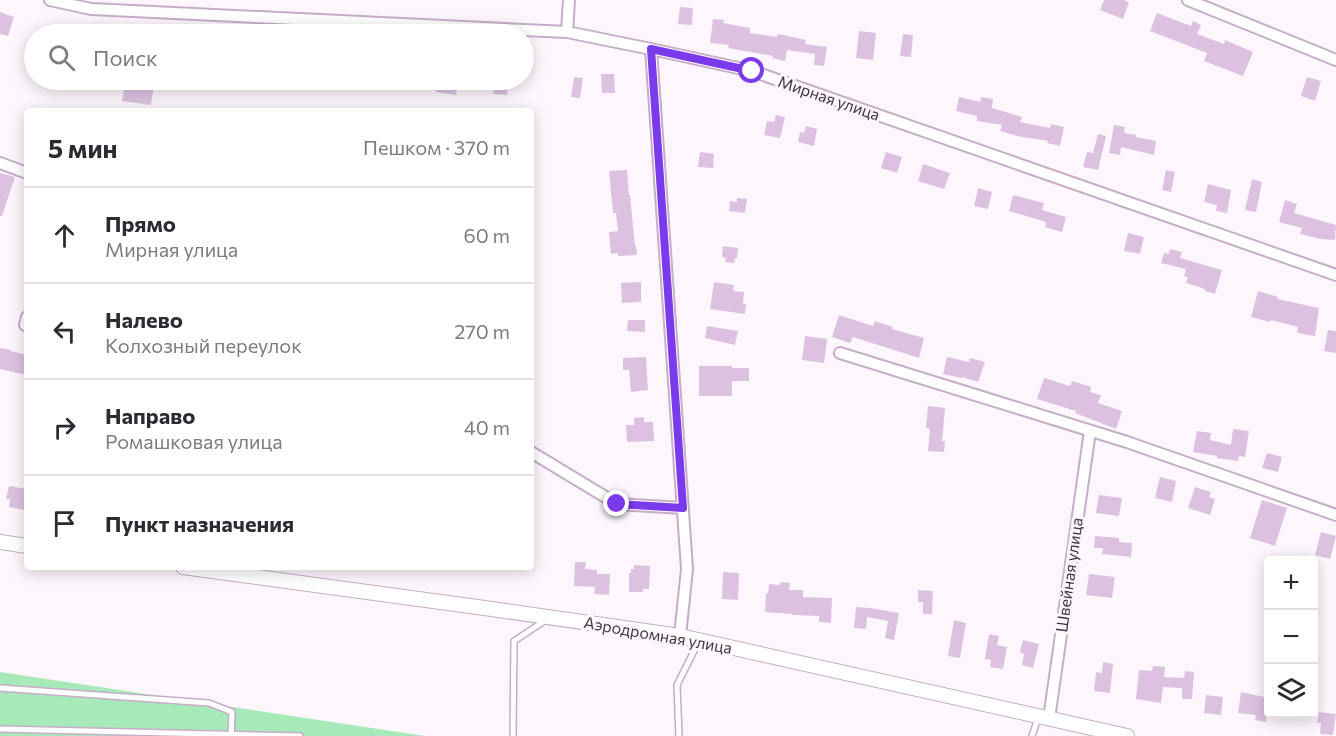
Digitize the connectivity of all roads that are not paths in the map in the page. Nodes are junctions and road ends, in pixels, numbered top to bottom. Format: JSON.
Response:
{"nodes":[{"id":1,"x":50,"y":0,"type":"edge"},
{"id":2,"x":569,"y":0,"type":"edge"},
{"id":3,"x":1188,"y":0,"type":"edge"},
{"id":4,"x":401,"y":24,"type":"edge"},
{"id":5,"x":534,"y":30,"type":"edge"},
{"id":6,"x":567,"y":32,"type":"junction"},
{"id":7,"x":651,"y":49,"type":"junction"},
{"id":8,"x":1336,"y":60,"type":"edge"},
{"id":9,"x":0,"y":163,"type":"edge"},
{"id":10,"x":24,"y":172,"type":"edge"},
{"id":11,"x":1336,"y":275,"type":"edge"},
{"id":12,"x":840,"y":353,"type":"dead end"},
{"id":13,"x":1090,"y":430,"type":"junction"},
{"id":14,"x":534,"y":454,"type":"edge"},
{"id":15,"x":683,"y":508,"type":"junction"},
{"id":16,"x":1336,"y":515,"type":"edge"},
{"id":17,"x":0,"y":542,"type":"edge"},
{"id":18,"x":24,"y":546,"type":"edge"},
{"id":19,"x":205,"y":570,"type":"edge"},
{"id":20,"x":550,"y":617,"type":"junction"},
{"id":21,"x":680,"y":636,"type":"junction"},
{"id":22,"x":699,"y":640,"type":"junction"},
{"id":23,"x":0,"y":688,"type":"edge"},
{"id":24,"x":1044,"y":718,"type":"junction"},
{"id":25,"x":0,"y":729,"type":"edge"},
{"id":26,"x":231,"y":735,"type":"edge"},
{"id":27,"x":300,"y":736,"type":"edge"},
{"id":28,"x":513,"y":736,"type":"edge"},
{"id":29,"x":679,"y":736,"type":"edge"},
{"id":30,"x":1032,"y":736,"type":"edge"},
{"id":31,"x":1127,"y":736,"type":"edge"}],
"edges":[{"from":1,"to":4,"type":"street","name":"Мирная улица"},
{"from":2,"to":6,"type":"street"},
{"from":3,"to":8,"type":"street"},
{"from":5,"to":6,"type":"street","name":"Мирная улица"},
{"from":6,"to":7,"type":"street","name":"Мирная улица"},
{"from":7,"to":11,"type":"street","name":"Мирная улица"},
{"from":7,"to":15,"type":"street"},
{"from":9,"to":10,"type":"street"},
{"from":12,"to":13,"type":"street"},
{"from":13,"to":16,"type":"street"},
{"from":13,"to":24,"type":"street","name":"Швейная улица"},
{"from":14,"to":15,"type":"street"},
{"from":15,"to":21,"type":"street"},
{"from":17,"to":18,"type":"street"},
{"from":19,"to":20,"type":"street","name":"Аэродромная улица"},
{"from":20,"to":21,"type":"street","name":"Аэродромная улица"},
{"from":20,"to":28,"type":"lane"},
{"from":21,"to":22,"type":"street","name":"Аэродромная улица"},
{"from":22,"to":24,"type":"street","name":"Аэродромная улица"},
{"from":22,"to":29,"type":"lane"},
{"from":23,"to":26,"type":"lane"},
{"from":24,"to":30,"type":"lane"},
{"from":24,"to":31,"type":"street","name":"Аэродромная улица"},
{"from":25,"to":26,"type":"lane"},
{"from":26,"to":27,"type":"lane"}]}
